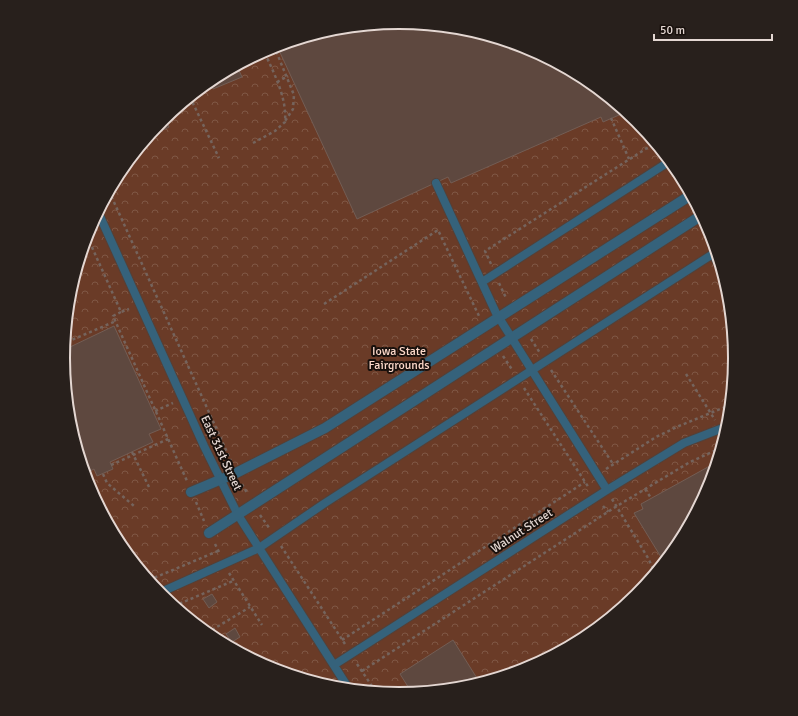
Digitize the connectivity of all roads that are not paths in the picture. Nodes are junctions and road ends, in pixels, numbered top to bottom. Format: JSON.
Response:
{"nodes":[{"id":1,"x":665,"y":164,"type":"edge"},
{"id":2,"x":436,"y":183,"type":"dead end"},
{"id":3,"x":686,"y":198,"type":"edge"},
{"id":4,"x":697,"y":218,"type":"edge"},
{"id":5,"x":101,"y":219,"type":"edge"},
{"id":6,"x":712,"y":254,"type":"edge"},
{"id":7,"x":482,"y":282,"type":"junction"},
{"id":8,"x":499,"y":318,"type":"junction"},
{"id":9,"x":511,"y":338,"type":"junction"},
{"id":10,"x":532,"y":370,"type":"junction"},
{"id":11,"x":720,"y":429,"type":"edge"},
{"id":12,"x":219,"y":480,"type":"junction"},
{"id":13,"x":607,"y":490,"type":"junction"},
{"id":14,"x":191,"y":492,"type":"road end"},
{"id":15,"x":238,"y":515,"type":"junction"},
{"id":16,"x":209,"y":533,"type":"road end"},
{"id":17,"x":259,"y":548,"type":"junction"},
{"id":18,"x":165,"y":590,"type":"edge"},
{"id":19,"x":334,"y":665,"type":"junction"},
{"id":20,"x":345,"y":682,"type":"edge"}],
"edges":[{"from":1,"to":7,"type":"lane"},
{"from":2,"to":7,"type":"lane"},
{"from":3,"to":8,"type":"street"},
{"from":4,"to":9,"type":"street"},
{"from":5,"to":12,"type":"lane","name":"East 31st Street"},
{"from":6,"to":10,"type":"lane"},
{"from":7,"to":8,"type":"lane"},
{"from":8,"to":9,"type":"lane"},
{"from":8,"to":12,"type":"street"},
{"from":9,"to":10,"type":"lane"},
{"from":9,"to":15,"type":"street"},
{"from":10,"to":13,"type":"lane"},
{"from":10,"to":17,"type":"lane"},
{"from":11,"to":13,"type":"lane","name":"Walnut Street"},
{"from":12,"to":14,"type":"street"},
{"from":12,"to":15,"type":"lane","name":"East 31st Street"},
{"from":13,"to":19,"type":"lane","name":"Walnut Street"},
{"from":15,"to":16,"type":"street"},
{"from":15,"to":17,"type":"lane","name":"East 31st Street"},
{"from":17,"to":18,"type":"lane"},
{"from":17,"to":19,"type":"lane","name":"East 31st Street"},
{"from":19,"to":20,"type":"lane","name":"East 31st Street"}]}
